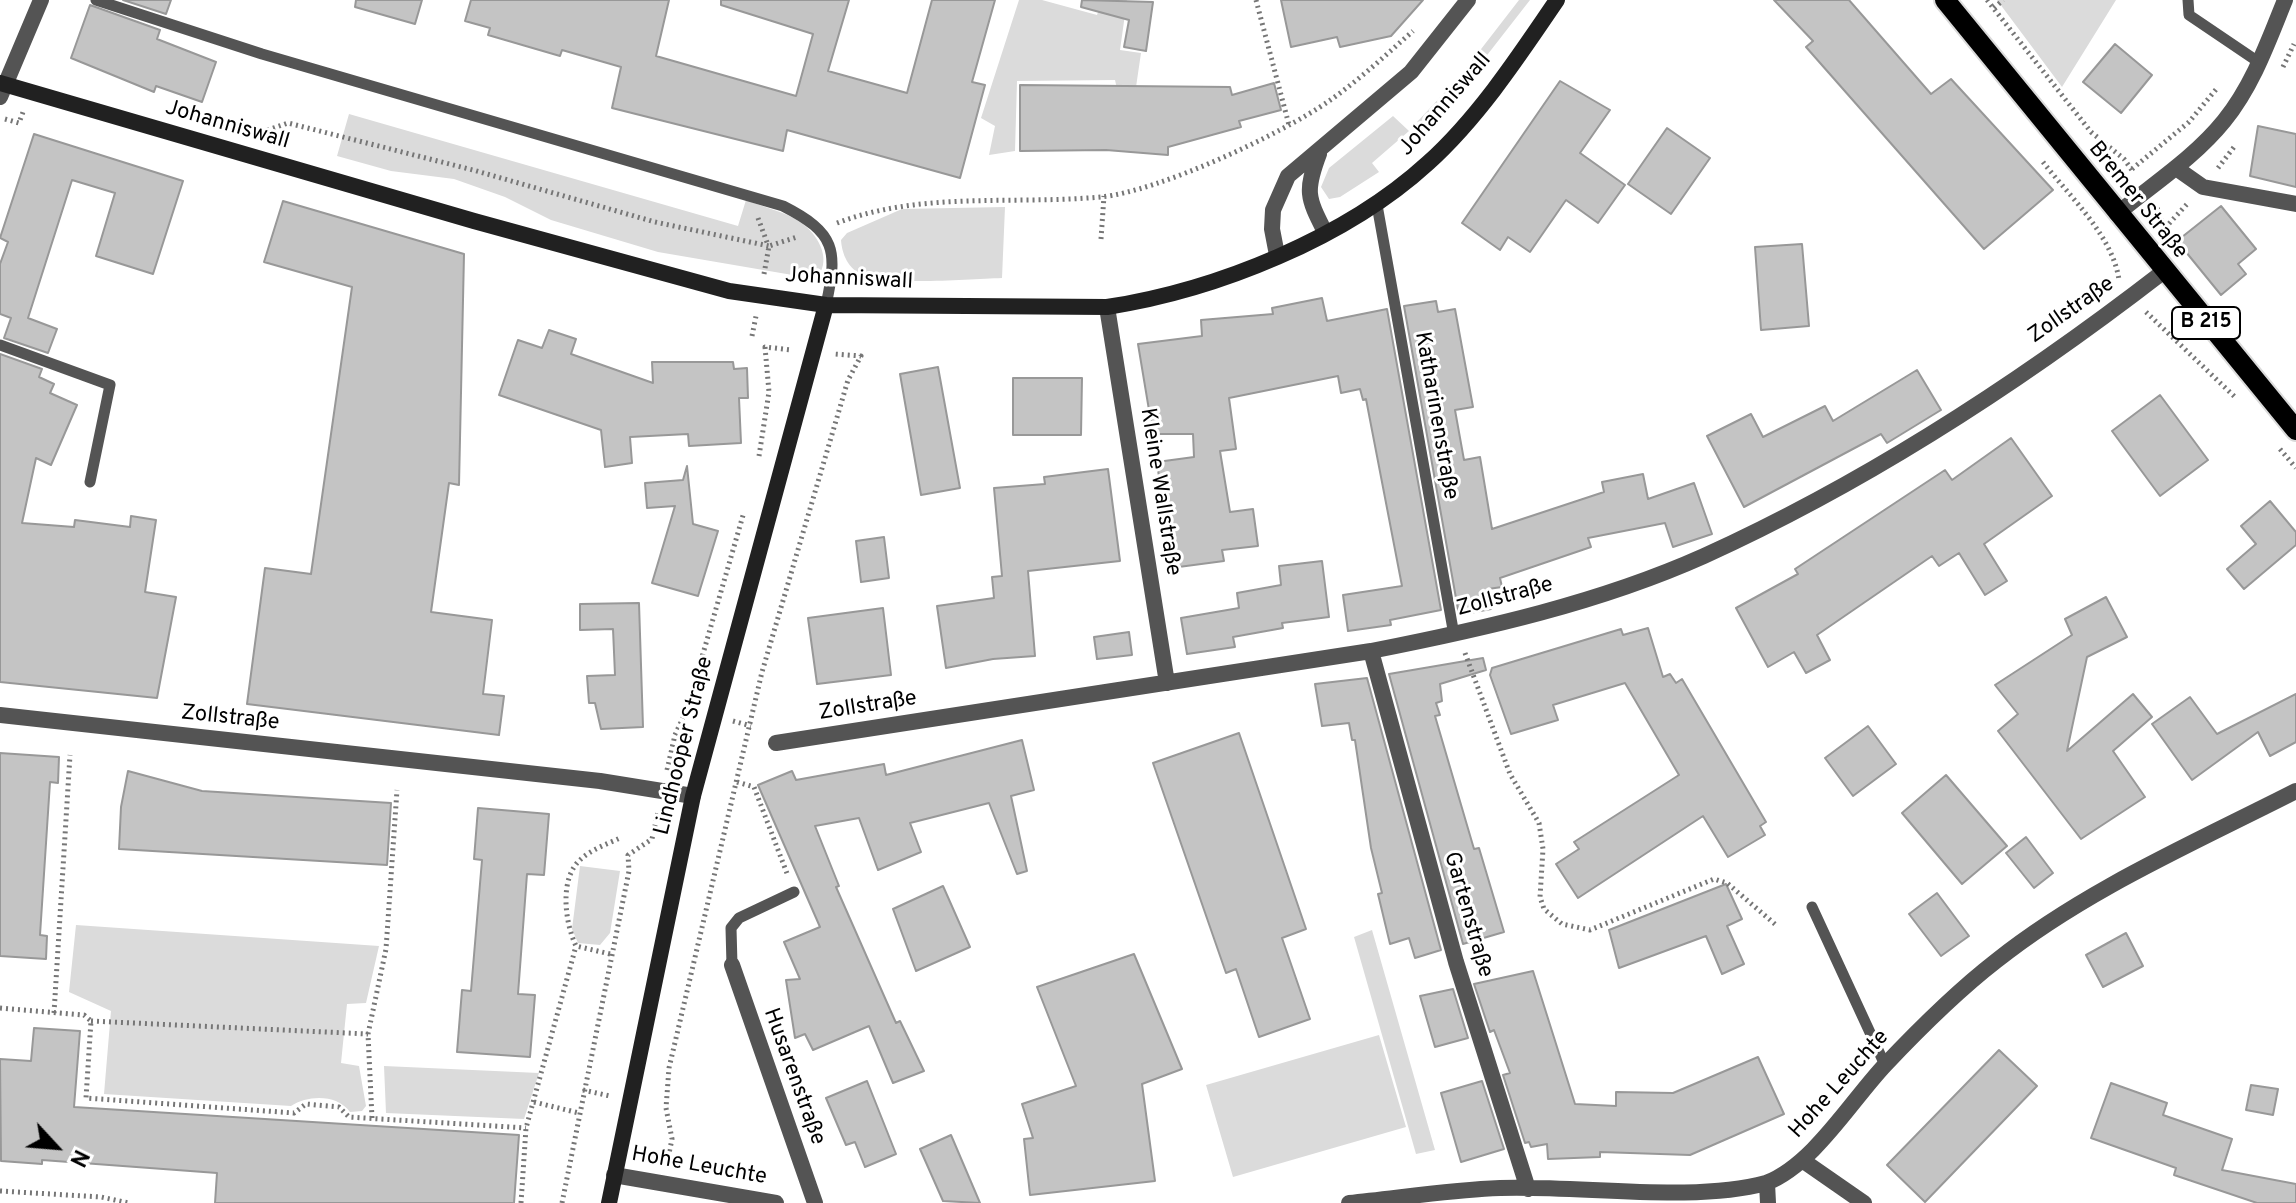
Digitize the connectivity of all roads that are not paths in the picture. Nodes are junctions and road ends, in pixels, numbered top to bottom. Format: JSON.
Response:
{"nodes":[{"id":1,"x":41,"y":0,"type":"edge"},
{"id":2,"x":96,"y":0,"type":"edge"},
{"id":3,"x":1468,"y":0,"type":"edge"},
{"id":4,"x":1557,"y":0,"type":"edge"},
{"id":5,"x":1945,"y":0,"type":"edge"},
{"id":6,"x":2188,"y":0,"type":"edge"},
{"id":7,"x":2285,"y":0,"type":"edge"},
{"id":8,"x":2260,"y":63,"type":"junction"},
{"id":9,"x":2,"y":88,"type":"edge"},
{"id":10,"x":1320,"y":152,"type":"junction"},
{"id":11,"x":2176,"y":168,"type":"junction"},
{"id":12,"x":2296,"y":204,"type":"edge"},
{"id":13,"x":1377,"y":205,"type":"junction"},
{"id":14,"x":2117,"y":214,"type":"junction"},
{"id":15,"x":1325,"y":232,"type":"junction"},
{"id":16,"x":1277,"y":255,"type":"junction"},
{"id":17,"x":2163,"y":272,"type":"junction"},
{"id":18,"x":826,"y":305,"type":"junction"},
{"id":19,"x":1107,"y":307,"type":"junction"},
{"id":20,"x":0,"y":345,"type":"edge"},
{"id":21,"x":2296,"y":430,"type":"edge"},
{"id":22,"x":90,"y":482,"type":"dead end"},
{"id":23,"x":1454,"y":635,"type":"junction"},
{"id":24,"x":1371,"y":651,"type":"junction"},
{"id":25,"x":1167,"y":683,"type":"junction"},
{"id":26,"x":0,"y":715,"type":"edge"},
{"id":27,"x":776,"y":743,"type":"dead end"},
{"id":28,"x":2296,"y":791,"type":"edge"},
{"id":29,"x":693,"y":796,"type":"junction"},
{"id":30,"x":794,"y":892,"type":"road end"},
{"id":31,"x":1812,"y":907,"type":"dead end"},
{"id":32,"x":732,"y":965,"type":"joint"},
{"id":33,"x":1885,"y":1065,"type":"junction"},
{"id":34,"x":1802,"y":1160,"type":"junction"},
{"id":35,"x":614,"y":1175,"type":"junction"},
{"id":36,"x":1767,"y":1183,"type":"junction"},
{"id":37,"x":1528,"y":1189,"type":"junction"},
{"id":38,"x":1502,"y":1195,"type":"edge"},
{"id":39,"x":609,"y":1203,"type":"edge"},
{"id":40,"x":776,"y":1203,"type":"edge"},
{"id":41,"x":815,"y":1203,"type":"edge"},
{"id":42,"x":1349,"y":1203,"type":"edge"},
{"id":43,"x":1768,"y":1203,"type":"edge"},
{"id":44,"x":1864,"y":1203,"type":"edge"}],
"edges":[{"from":1,"to":9,"type":"street"},
{"from":2,"to":18,"type":"lane"},
{"from":3,"to":10,"type":"street"},
{"from":4,"to":13,"type":"main road","name":"Johanniswall"},
{"from":5,"to":14,"type":"main road","name":"Bremer Straße","number":"B 215"},
{"from":6,"to":8,"type":"lane"},
{"from":7,"to":8,"type":"street"},
{"from":8,"to":11,"type":"street"},
{"from":9,"to":18,"type":"main road","name":"Johanniswall"},
{"from":10,"to":15,"type":"street"},
{"from":10,"to":16,"type":"street"},
{"from":11,"to":12,"type":"street"},
{"from":11,"to":14,"type":"street"},
{"from":13,"to":15,"type":"main road","name":"Johanniswall"},
{"from":13,"to":23,"type":"lane","name":"Katharinenstraße"},
{"from":14,"to":17,"type":"main road","name":"Bremer Straße","number":"B 215"},
{"from":15,"to":16,"type":"main road","name":"Johanniswall"},
{"from":16,"to":19,"type":"main road","name":"Johanniswall"},
{"from":17,"to":21,"type":"main road","name":"Bremer Straße","number":"B 215"},
{"from":17,"to":23,"type":"street","name":"Zollstraße"},
{"from":18,"to":19,"type":"main road","name":"Johanniswall"},
{"from":18,"to":29,"type":"main road","name":"Lindhooper Straße"},
{"from":19,"to":25,"type":"street","name":"Kleine Wallstraße"},
{"from":20,"to":22,"type":"lane"},
{"from":23,"to":24,"type":"street","name":"Zollstraße"},
{"from":24,"to":25,"type":"street","name":"Zollstraße"},
{"from":24,"to":37,"type":"street","name":"Gartenstraße"},
{"from":25,"to":27,"type":"street","name":"Zollstraße"},
{"from":26,"to":29,"type":"street","name":"Zollstraße"},
{"from":28,"to":33,"type":"street","name":"Hohe Leuchte"},
{"from":29,"to":35,"type":"main road","name":"Lindhooper Straße"},
{"from":30,"to":32,"type":"lane"},
{"from":31,"to":33,"type":"lane"},
{"from":32,"to":41,"type":"street","name":"Husarenstraße"},
{"from":33,"to":34,"type":"street","name":"Hohe Leuchte"},
{"from":34,"to":36,"type":"street","name":"Hohe Leuchte"},
{"from":34,"to":44,"type":"street"},
{"from":35,"to":39,"type":"main road","name":"Lindhooper Straße"},
{"from":35,"to":40,"type":"street","name":"Hohe Leuchte"},
{"from":36,"to":37,"type":"street","name":"Hohe Leuchte"},
{"from":36,"to":43,"type":"street"},
{"from":37,"to":38,"type":"street","name":"Hohe Leuchte"},
{"from":38,"to":42,"type":"street","name":"Hohe Leuchte"}]}
